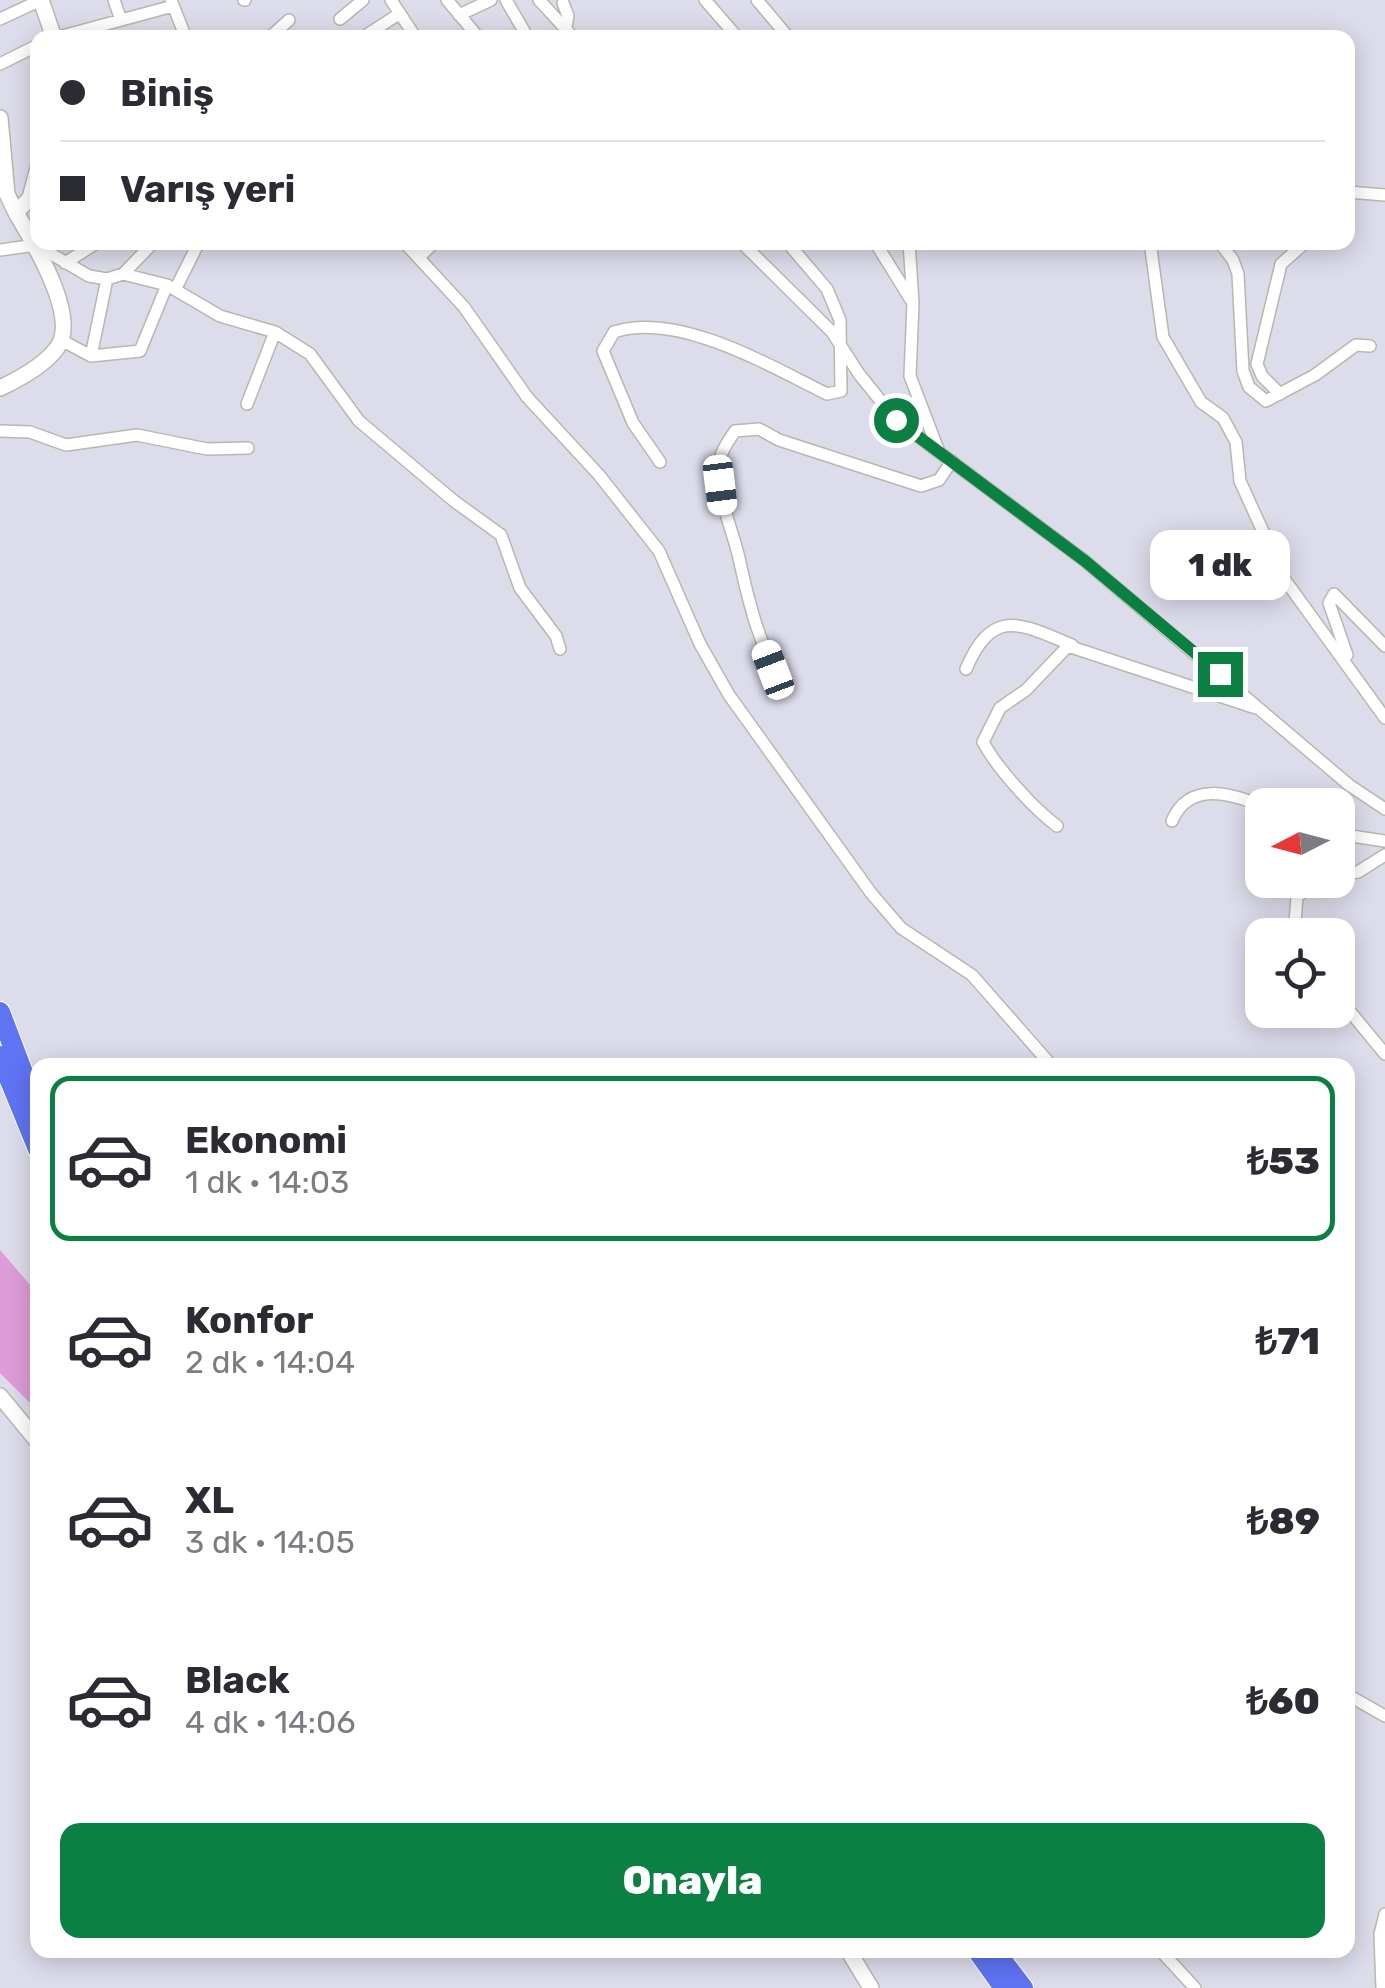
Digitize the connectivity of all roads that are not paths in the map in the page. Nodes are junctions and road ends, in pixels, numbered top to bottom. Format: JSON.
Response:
{"nodes":[{"id":1,"x":114,"y":0,"type":"edge"},
{"id":2,"x":363,"y":0,"type":"edge"},
{"id":3,"x":391,"y":0,"type":"edge"},
{"id":4,"x":447,"y":0,"type":"edge"},
{"id":5,"x":491,"y":0,"type":"edge"},
{"id":6,"x":506,"y":0,"type":"edge"},
{"id":7,"x":539,"y":0,"type":"edge"},
{"id":8,"x":705,"y":0,"type":"edge"},
{"id":9,"x":757,"y":0,"type":"edge"},
{"id":10,"x":44,"y":1,"type":"edge"},
{"id":11,"x":172,"y":2,"type":"edge"},
{"id":12,"x":562,"y":3,"type":"dead end"},
{"id":13,"x":399,"y":14,"type":"junction"},
{"id":14,"x":459,"y":16,"type":"junction"},
{"id":15,"x":340,"y":18,"type":"dead end"},
{"id":16,"x":0,"y":20,"type":"edge"},
{"id":17,"x":121,"y":20,"type":"junction"},
{"id":18,"x":289,"y":20,"type":"dead end"},
{"id":19,"x":566,"y":26,"type":"junction"},
{"id":20,"x":52,"y":30,"type":"edge"},
{"id":21,"x":84,"y":30,"type":"edge"},
{"id":22,"x":183,"y":30,"type":"edge"},
{"id":23,"x":277,"y":30,"type":"edge"},
{"id":24,"x":374,"y":30,"type":"edge"},
{"id":25,"x":410,"y":30,"type":"edge"},
{"id":26,"x":472,"y":30,"type":"edge"},
{"id":27,"x":523,"y":30,"type":"edge"},
{"id":28,"x":569,"y":30,"type":"edge"},
{"id":29,"x":731,"y":30,"type":"edge"},
{"id":30,"x":781,"y":30,"type":"edge"},
{"id":31,"x":30,"y":49,"type":"edge"},
{"id":32,"x":0,"y":64,"type":"edge"},
{"id":33,"x":0,"y":119,"type":"edge"},
{"id":34,"x":1355,"y":193,"type":"edge"},
{"id":35,"x":1385,"y":195,"type":"edge"},
{"id":36,"x":30,"y":200,"type":"edge"},
{"id":37,"x":16,"y":212,"type":"junction"},
{"id":38,"x":30,"y":235,"type":"edge"},
{"id":39,"x":30,"y":246,"type":"edge"},
{"id":40,"x":0,"y":250,"type":"edge"},
{"id":41,"x":38,"y":250,"type":"edge"},
{"id":42,"x":44,"y":250,"type":"edge"},
{"id":43,"x":85,"y":250,"type":"edge"},
{"id":44,"x":146,"y":250,"type":"edge"},
{"id":45,"x":194,"y":250,"type":"edge"},
{"id":46,"x":412,"y":250,"type":"edge"},
{"id":47,"x":426,"y":250,"type":"edge"},
{"id":48,"x":749,"y":250,"type":"edge"},
{"id":49,"x":794,"y":250,"type":"edge"},
{"id":50,"x":879,"y":250,"type":"edge"},
{"id":51,"x":910,"y":250,"type":"edge"},
{"id":52,"x":1151,"y":250,"type":"edge"},
{"id":53,"x":1226,"y":250,"type":"edge"},
{"id":54,"x":1297,"y":250,"type":"edge"},
{"id":55,"x":419,"y":257,"type":"junction"},
{"id":56,"x":65,"y":263,"type":"junction"},
{"id":57,"x":123,"y":274,"type":"junction"},
{"id":58,"x":107,"y":279,"type":"junction"},
{"id":59,"x":172,"y":286,"type":"junction"},
{"id":60,"x":913,"y":303,"type":"junction"},
{"id":61,"x":275,"y":332,"type":"junction"},
{"id":62,"x":62,"y":340,"type":"junction"},
{"id":63,"x":840,"y":344,"type":"junction"},
{"id":64,"x":1370,"y":346,"type":"dead end"},
{"id":65,"x":91,"y":356,"type":"junction"},
{"id":66,"x":0,"y":388,"type":"edge"},
{"id":67,"x":1280,"y":394,"type":"junction"},
{"id":68,"x":247,"y":404,"type":"dead end"},
{"id":69,"x":0,"y":431,"type":"edge"},
{"id":70,"x":248,"y":448,"type":"dead end"},
{"id":71,"x":939,"y":452,"type":"junction"},
{"id":72,"x":660,"y":462,"type":"dead end"},
{"id":73,"x":952,"y":462,"type":"junction"},
{"id":74,"x":1072,"y":645,"type":"junction"},
{"id":75,"x":1385,"y":646,"type":"edge"},
{"id":76,"x":560,"y":649,"type":"dead end"},
{"id":77,"x":1346,"y":665,"type":"junction"},
{"id":78,"x":966,"y":670,"type":"dead end"},
{"id":79,"x":786,"y":690,"type":"dead end"},
{"id":80,"x":1264,"y":711,"type":"junction"},
{"id":81,"x":1385,"y":718,"type":"edge"},
{"id":82,"x":1245,"y":800,"type":"edge"},
{"id":83,"x":1385,"y":809,"type":"edge"},
{"id":84,"x":1172,"y":821,"type":"dead end"},
{"id":85,"x":1057,"y":826,"type":"dead end"},
{"id":86,"x":1355,"y":837,"type":"edge"},
{"id":87,"x":1385,"y":841,"type":"edge"},
{"id":88,"x":1385,"y":856,"type":"edge"},
{"id":89,"x":1355,"y":873,"type":"edge"},
{"id":90,"x":0,"y":1012,"type":"edge"},
{"id":91,"x":1355,"y":1018,"type":"edge"},
{"id":92,"x":1385,"y":1054,"type":"edge"},
{"id":93,"x":0,"y":1056,"type":"edge"},
{"id":94,"x":1045,"y":1058,"type":"edge"},
{"id":95,"x":30,"y":1091,"type":"edge"},
{"id":96,"x":30,"y":1129,"type":"edge"},
{"id":97,"x":0,"y":1396,"type":"edge"},
{"id":98,"x":30,"y":1432,"type":"edge"},
{"id":99,"x":1355,"y":1698,"type":"edge"},
{"id":100,"x":1385,"y":1716,"type":"edge"},
{"id":101,"x":1385,"y":1914,"type":"edge"},
{"id":102,"x":853,"y":1958,"type":"edge"},
{"id":103,"x":983,"y":1958,"type":"edge"},
{"id":104,"x":1000,"y":1958,"type":"edge"},
{"id":105,"x":1167,"y":1958,"type":"edge"},
{"id":106,"x":871,"y":1988,"type":"edge"},
{"id":107,"x":1004,"y":1988,"type":"edge"},
{"id":108,"x":1023,"y":1988,"type":"edge"},
{"id":109,"x":1195,"y":1988,"type":"edge"},
{"id":110,"x":1382,"y":1988,"type":"edge"}],
"edges":[{"from":1,"to":17,"type":"street"},
{"from":2,"to":15,"type":"street"},
{"from":3,"to":13,"type":"street"},
{"from":4,"to":14,"type":"street"},
{"from":5,"to":14,"type":"street"},
{"from":6,"to":27,"type":"street"},
{"from":7,"to":19,"type":"street"},
{"from":8,"to":29,"type":"street"},
{"from":9,"to":30,"type":"street"},
{"from":10,"to":16,"type":"street"},
{"from":10,"to":20,"type":"street"},
{"from":11,"to":17,"type":"street"},
{"from":11,"to":22,"type":"street"},
{"from":12,"to":19,"type":"street"},
{"from":13,"to":24,"type":"street"},
{"from":13,"to":25,"type":"street"},
{"from":14,"to":26,"type":"street"},
{"from":17,"to":21,"type":"street"},
{"from":18,"to":23,"type":"street"},
{"from":19,"to":28,"type":"street"},
{"from":31,"to":32,"type":"street"},
{"from":33,"to":37,"type":"street"},
{"from":34,"to":35,"type":"street"},
{"from":36,"to":37,"type":"street"},
{"from":37,"to":38,"type":"street"},
{"from":39,"to":40,"type":"street"},
{"from":41,"to":62,"type":"street"},
{"from":42,"to":56,"type":"street"},
{"from":43,"to":56,"type":"street"},
{"from":44,"to":57,"type":"street"},
{"from":45,"to":59,"type":"street"},
{"from":46,"to":55,"type":"street"},
{"from":47,"to":55,"type":"street"},
{"from":48,"to":63,"type":"street"},
{"from":49,"to":63,"type":"street"},
{"from":50,"to":60,"type":"street"},
{"from":51,"to":60,"type":"street"},
{"from":52,"to":77,"type":"street"},
{"from":53,"to":67,"type":"street"},
{"from":54,"to":67,"type":"street"},
{"from":55,"to":94,"type":"street"},
{"from":56,"to":58,"type":"street"},
{"from":57,"to":58,"type":"street"},
{"from":57,"to":59,"type":"street"},
{"from":58,"to":65,"type":"street"},
{"from":59,"to":61,"type":"street"},
{"from":59,"to":65,"type":"street"},
{"from":60,"to":71,"type":"street"},
{"from":61,"to":68,"type":"street"},
{"from":61,"to":76,"type":"street"},
{"from":62,"to":65,"type":"street"},
{"from":62,"to":66,"type":"street"},
{"from":63,"to":71,"type":"street"},
{"from":63,"to":72,"type":"street"},
{"from":64,"to":67,"type":"street"},
{"from":69,"to":70,"type":"street"},
{"from":71,"to":73,"type":"street"},
{"from":73,"to":79,"type":"street"},
{"from":73,"to":80,"type":"street"},
{"from":74,"to":78,"type":"street"},
{"from":74,"to":80,"type":"street"},
{"from":74,"to":85,"type":"street"},
{"from":75,"to":77,"type":"street"},
{"from":77,"to":81,"type":"street"},
{"from":80,"to":83,"type":"street"},
{"from":82,"to":84,"type":"street"},
{"from":86,"to":87,"type":"street"},
{"from":88,"to":89,"type":"street"},
{"from":90,"to":95,"type":"highway"},
{"from":91,"to":92,"type":"street"},
{"from":93,"to":96,"type":"highway"},
{"from":97,"to":98,"type":"street"},
{"from":99,"to":100,"type":"street"},
{"from":101,"to":110,"type":"street"},
{"from":102,"to":106,"type":"street"},
{"from":103,"to":107,"type":"highway"},
{"from":104,"to":108,"type":"highway"},
{"from":105,"to":109,"type":"street"}]}
